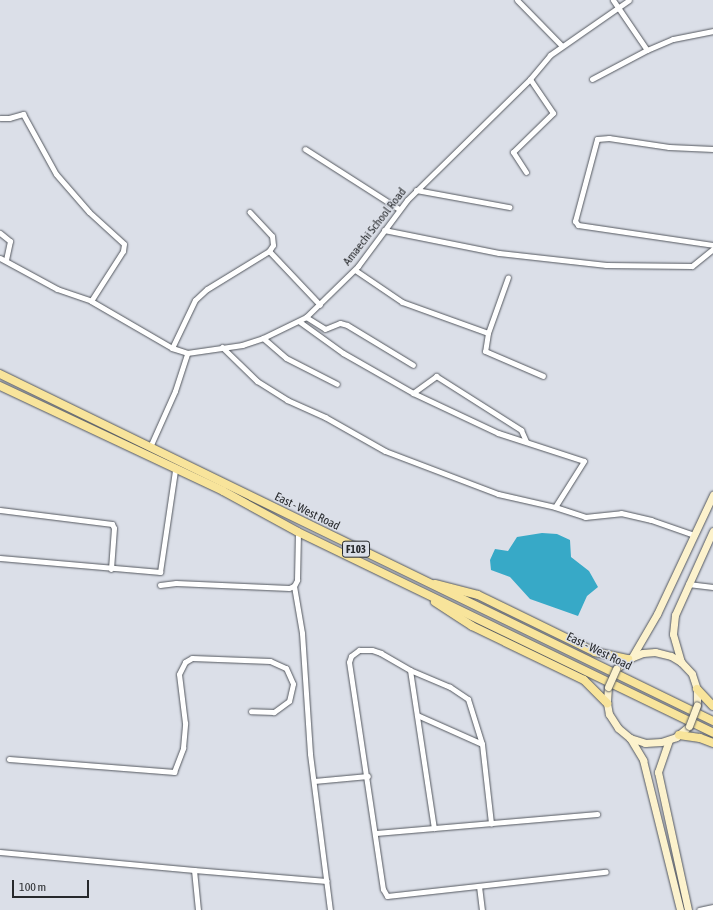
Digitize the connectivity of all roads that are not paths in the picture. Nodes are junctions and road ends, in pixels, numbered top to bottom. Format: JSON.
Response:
{"nodes":[{"id":1,"x":517,"y":0,"type":"edge"},
{"id":2,"x":613,"y":0,"type":"edge"},
{"id":3,"x":629,"y":0,"type":"edge"},
{"id":4,"x":618,"y":7,"type":"junction"},
{"id":5,"x":713,"y":31,"type":"edge"},
{"id":6,"x":562,"y":46,"type":"junction"},
{"id":7,"x":647,"y":50,"type":"junction"},
{"id":8,"x":530,"y":79,"type":"junction"},
{"id":9,"x":592,"y":80,"type":"dead end"},
{"id":10,"x":0,"y":118,"type":"edge"},
{"id":11,"x":305,"y":149,"type":"dead end"},
{"id":12,"x":713,"y":149,"type":"edge"},
{"id":13,"x":526,"y":172,"type":"dead end"},
{"id":14,"x":416,"y":190,"type":"junction"},
{"id":15,"x":509,"y":207,"type":"dead end"},
{"id":16,"x":399,"y":209,"type":"junction"},
{"id":17,"x":250,"y":212,"type":"dead end"},
{"id":18,"x":384,"y":230,"type":"junction"},
{"id":19,"x":0,"y":233,"type":"edge"},
{"id":20,"x":713,"y":245,"type":"edge"},
{"id":21,"x":713,"y":249,"type":"edge"},
{"id":22,"x":269,"y":251,"type":"junction"},
{"id":23,"x":0,"y":258,"type":"edge"},
{"id":24,"x":6,"y":260,"type":"junction"},
{"id":25,"x":355,"y":270,"type":"junction"},
{"id":26,"x":508,"y":278,"type":"dead end"},
{"id":27,"x":91,"y":302,"type":"junction"},
{"id":28,"x":320,"y":305,"type":"junction"},
{"id":29,"x":306,"y":317,"type":"junction"},
{"id":30,"x":300,"y":322,"type":"junction"},
{"id":31,"x":488,"y":333,"type":"junction"},
{"id":32,"x":263,"y":338,"type":"junction"},
{"id":33,"x":222,"y":347,"type":"junction"},
{"id":34,"x":172,"y":348,"type":"junction"},
{"id":35,"x":187,"y":353,"type":"junction"},
{"id":36,"x":413,"y":365,"type":"dead end"},
{"id":37,"x":0,"y":374,"type":"edge"},
{"id":38,"x":543,"y":376,"type":"dead end"},
{"id":39,"x":337,"y":384,"type":"dead end"},
{"id":40,"x":0,"y":386,"type":"edge"},
{"id":41,"x":413,"y":392,"type":"junction"},
{"id":42,"x":526,"y":441,"type":"junction"},
{"id":43,"x":150,"y":446,"type":"junction"},
{"id":44,"x":175,"y":470,"type":"junction"},
{"id":45,"x":713,"y":495,"type":"edge"},
{"id":46,"x":555,"y":506,"type":"junction"},
{"id":47,"x":0,"y":510,"type":"edge"},
{"id":48,"x":713,"y":531,"type":"edge"},
{"id":49,"x":298,"y":532,"type":"junction"},
{"id":50,"x":694,"y":535,"type":"junction"},
{"id":51,"x":0,"y":558,"type":"edge"},
{"id":52,"x":111,"y":569,"type":"junction"},
{"id":53,"x":423,"y":582,"type":"junction"},
{"id":54,"x":688,"y":584,"type":"junction"},
{"id":55,"x":160,"y":585,"type":"dead end"},
{"id":56,"x":294,"y":586,"type":"junction"},
{"id":57,"x":713,"y":587,"type":"edge"},
{"id":58,"x":424,"y":593,"type":"junction"},
{"id":59,"x":630,"y":658,"type":"junction"},
{"id":60,"x":681,"y":662,"type":"junction"},
{"id":61,"x":410,"y":670,"type":"junction"},
{"id":62,"x":697,"y":689,"type":"junction"},
{"id":63,"x":607,"y":702,"type":"junction"},
{"id":64,"x":713,"y":706,"type":"edge"},
{"id":65,"x":251,"y":711,"type":"dead end"},
{"id":66,"x":417,"y":715,"type":"junction"},
{"id":67,"x":713,"y":721,"type":"edge"},
{"id":68,"x":713,"y":733,"type":"edge"},
{"id":69,"x":679,"y":734,"type":"junction"},
{"id":70,"x":630,"y":738,"type":"junction"},
{"id":71,"x":669,"y":740,"type":"junction"},
{"id":72,"x":713,"y":743,"type":"edge"},
{"id":73,"x":482,"y":744,"type":"junction"},
{"id":74,"x":8,"y":759,"type":"dead end"},
{"id":75,"x":368,"y":776,"type":"junction"},
{"id":76,"x":314,"y":781,"type":"junction"},
{"id":77,"x":597,"y":814,"type":"dead end"},
{"id":78,"x":491,"y":823,"type":"junction"},
{"id":79,"x":434,"y":828,"type":"junction"},
{"id":80,"x":376,"y":833,"type":"junction"},
{"id":81,"x":0,"y":852,"type":"edge"},
{"id":82,"x":194,"y":870,"type":"junction"},
{"id":83,"x":606,"y":872,"type":"dead end"},
{"id":84,"x":327,"y":881,"type":"junction"},
{"id":85,"x":479,"y":886,"type":"junction"},
{"id":86,"x":713,"y":907,"type":"edge"},
{"id":87,"x":198,"y":910,"type":"edge"},
{"id":88,"x":330,"y":910,"type":"edge"},
{"id":89,"x":482,"y":910,"type":"edge"},
{"id":90,"x":680,"y":910,"type":"edge"},
{"id":91,"x":688,"y":910,"type":"edge"},
{"id":92,"x":699,"y":910,"type":"edge"}],
"edges":[{"from":1,"to":6,"type":"street"},
{"from":2,"to":4,"type":"street"},
{"from":3,"to":4,"type":"street","name":"Amaechi School Road"},
{"from":4,"to":6,"type":"street","name":"Amaechi School Road"},
{"from":4,"to":7,"type":"street"},
{"from":5,"to":7,"type":"street"},
{"from":6,"to":8,"type":"street","name":"Amaechi School Road"},
{"from":7,"to":9,"type":"street"},
{"from":8,"to":13,"type":"street"},
{"from":8,"to":14,"type":"street","name":"Amaechi School Road"},
{"from":10,"to":27,"type":"street"},
{"from":11,"to":16,"type":"street"},
{"from":12,"to":20,"type":"street"},
{"from":14,"to":15,"type":"street"},
{"from":14,"to":16,"type":"street","name":"Amaechi School Road"},
{"from":16,"to":18,"type":"street","name":"Amaechi School Road"},
{"from":17,"to":22,"type":"street"},
{"from":18,"to":21,"type":"street"},
{"from":18,"to":25,"type":"street","name":"Amaechi School Road"},
{"from":19,"to":24,"type":"street"},
{"from":22,"to":28,"type":"street"},
{"from":22,"to":34,"type":"street"},
{"from":23,"to":24,"type":"street"},
{"from":24,"to":27,"type":"street"},
{"from":25,"to":28,"type":"street","name":"Amaechi School Road"},
{"from":25,"to":31,"type":"street"},
{"from":26,"to":31,"type":"street"},
{"from":27,"to":34,"type":"street"},
{"from":28,"to":29,"type":"street","name":"Amaechi School Road"},
{"from":29,"to":30,"type":"street","name":"Amaechi School Road"},
{"from":29,"to":36,"type":"street"},
{"from":30,"to":32,"type":"street","name":"Amaechi School Road"},
{"from":30,"to":41,"type":"street"},
{"from":31,"to":38,"type":"street"},
{"from":32,"to":33,"type":"street","name":"Amaechi School Road"},
{"from":32,"to":39,"type":"street"},
{"from":33,"to":35,"type":"street","name":"Amaechi School Road"},
{"from":33,"to":46,"type":"street"},
{"from":34,"to":35,"type":"street"},
{"from":35,"to":43,"type":"street"},
{"from":37,"to":43,"type":"main road","name":"East - West Road","number":"F103"},
{"from":40,"to":44,"type":"main road","name":"East - West Road","number":"F103"},
{"from":41,"to":42,"type":"street"},
{"from":41,"to":42,"type":"street"},
{"from":42,"to":46,"type":"street"},
{"from":43,"to":53,"type":"main road","name":"East - West Road","number":"F103"},
{"from":44,"to":49,"type":"main road","name":"East - West Road","number":"F103"},
{"from":44,"to":52,"type":"street"},
{"from":45,"to":50,"type":"main road"},
{"from":46,"to":50,"type":"street"},
{"from":47,"to":52,"type":"street"},
{"from":48,"to":54,"type":"main road"},
{"from":49,"to":56,"type":"street"},
{"from":49,"to":58,"type":"main road","name":"East - West Road","number":"F103"},
{"from":50,"to":59,"type":"main road"},
{"from":51,"to":52,"type":"street"},
{"from":53,"to":59,"type":"main road"},
{"from":53,"to":67,"type":"main road","name":"East - West Road","number":"F103"},
{"from":54,"to":57,"type":"street"},
{"from":54,"to":60,"type":"main road"},
{"from":55,"to":56,"type":"street"},
{"from":56,"to":76,"type":"street"},
{"from":58,"to":63,"type":"main road"},
{"from":58,"to":68,"type":"main road","name":"East - West Road","number":"F103"},
{"from":59,"to":60,"type":"main road"},
{"from":59,"to":63,"type":"main road","bridge":true},
{"from":60,"to":62,"type":"main road"},
{"from":61,"to":66,"type":"street"},
{"from":61,"to":73,"type":"street"},
{"from":61,"to":75,"type":"street"},
{"from":62,"to":64,"type":"main road"},
{"from":62,"to":69,"type":"main road","bridge":true},
{"from":63,"to":70,"type":"main road"},
{"from":65,"to":74,"type":"street"},
{"from":66,"to":73,"type":"street"},
{"from":66,"to":79,"type":"street"},
{"from":69,"to":71,"type":"main road"},
{"from":69,"to":72,"type":"main road"},
{"from":70,"to":71,"type":"main road"},
{"from":70,"to":90,"type":"main road"},
{"from":71,"to":91,"type":"main road"},
{"from":73,"to":78,"type":"street"},
{"from":75,"to":76,"type":"street"},
{"from":75,"to":80,"type":"street"},
{"from":76,"to":84,"type":"street"},
{"from":77,"to":78,"type":"street"},
{"from":78,"to":79,"type":"street"},
{"from":79,"to":80,"type":"street"},
{"from":80,"to":85,"type":"street"},
{"from":81,"to":82,"type":"street"},
{"from":82,"to":84,"type":"street"},
{"from":82,"to":87,"type":"street"},
{"from":83,"to":85,"type":"street"},
{"from":84,"to":88,"type":"street"},
{"from":85,"to":89,"type":"street"},
{"from":86,"to":92,"type":"street"}]}
